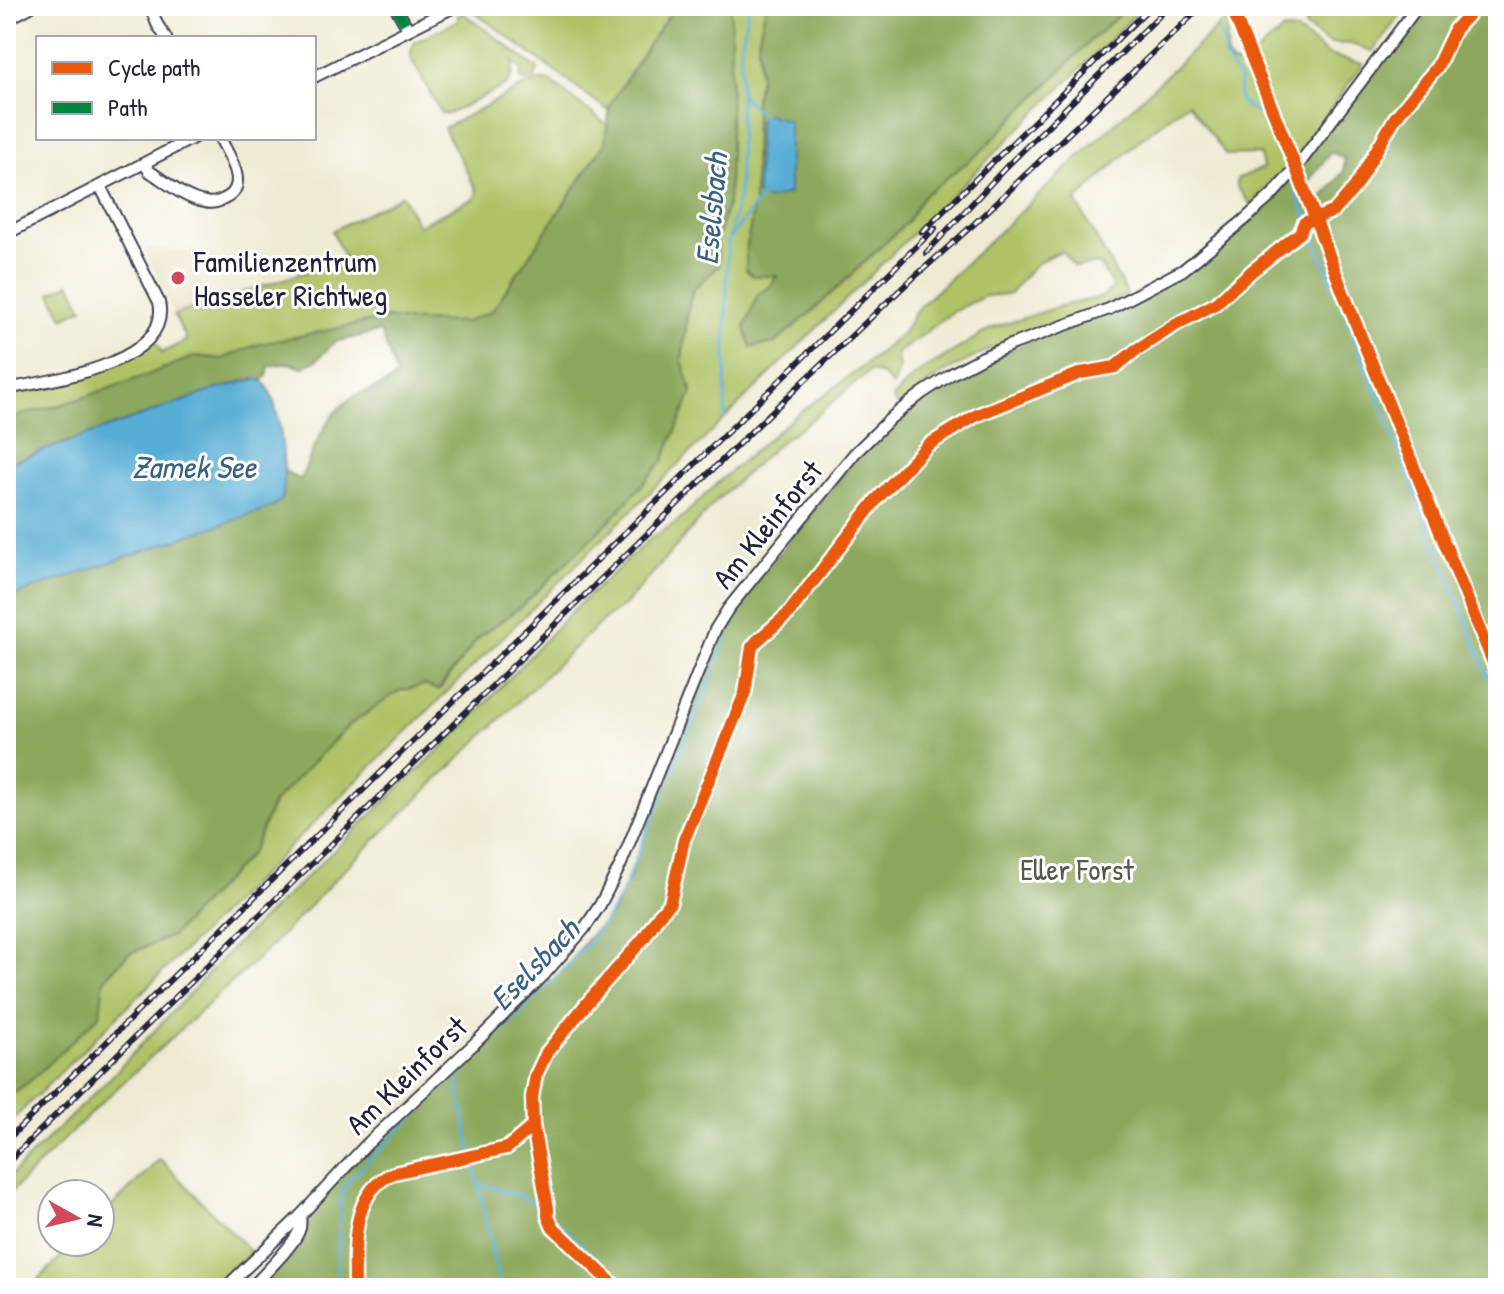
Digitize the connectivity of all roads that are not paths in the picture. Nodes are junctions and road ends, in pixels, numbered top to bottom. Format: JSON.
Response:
{"nodes":[{"id":1,"x":32,"y":6,"type":"edge"},
{"id":2,"x":137,"y":6,"type":"edge"},
{"id":3,"x":395,"y":6,"type":"edge"},
{"id":4,"x":456,"y":6,"type":"edge"},
{"id":5,"x":1418,"y":6,"type":"edge"},
{"id":6,"x":156,"y":8,"type":"edge"},
{"id":7,"x":10,"y":14,"type":"edge"},
{"id":8,"x":408,"y":29,"type":"junction"},
{"id":9,"x":165,"y":36,"type":"edge"},
{"id":10,"x":316,"y":76,"type":"edge"},
{"id":11,"x":189,"y":140,"type":"edge"},
{"id":12,"x":221,"y":140,"type":"edge"},
{"id":13,"x":145,"y":164,"type":"junction"},
{"id":14,"x":100,"y":186,"type":"junction"},
{"id":15,"x":6,"y":234,"type":"edge"},
{"id":16,"x":6,"y":389,"type":"edge"},
{"id":17,"x":301,"y":1215,"type":"junction"},
{"id":18,"x":263,"y":1250,"type":"junction"},
{"id":19,"x":274,"y":1262,"type":"junction"},
{"id":20,"x":225,"y":1288,"type":"edge"},
{"id":21,"x":251,"y":1288,"type":"edge"}],
"edges":[{"from":1,"to":7,"type":"street"},
{"from":2,"to":6,"type":"street"},
{"from":3,"to":8,"type":"street"},
{"from":4,"to":8,"type":"street"},
{"from":5,"to":17,"type":"street","name":"Am Kleinforst"},
{"from":6,"to":9,"type":"street"},
{"from":8,"to":10,"type":"street"},
{"from":11,"to":13,"type":"street"},
{"from":12,"to":13,"type":"street"},
{"from":13,"to":14,"type":"street"},
{"from":14,"to":15,"type":"street"},
{"from":14,"to":16,"type":"street"},
{"from":17,"to":18,"type":"street","name":"Am Kleinforst"},
{"from":17,"to":19,"type":"street","name":"Am Kleinforst"},
{"from":18,"to":19,"type":"street"},
{"from":18,"to":20,"type":"street","name":"Am Kleinforst"},
{"from":19,"to":21,"type":"street","name":"Am Kleinforst"}]}
